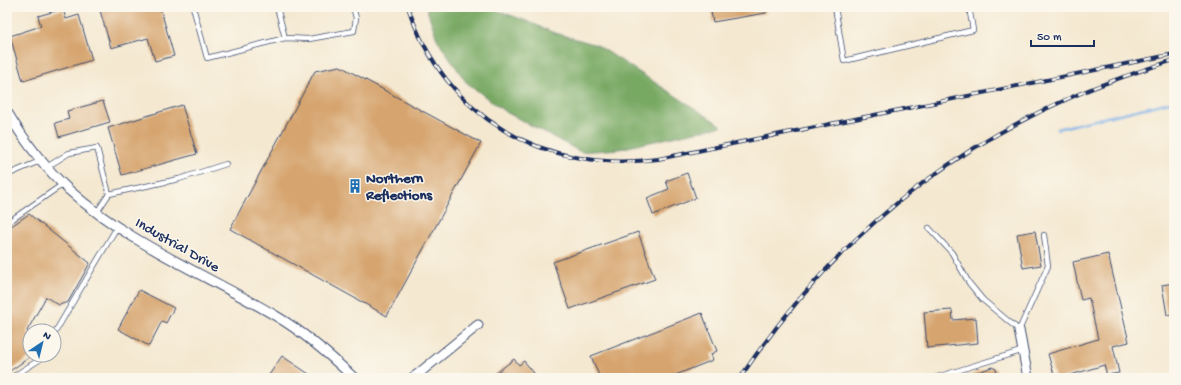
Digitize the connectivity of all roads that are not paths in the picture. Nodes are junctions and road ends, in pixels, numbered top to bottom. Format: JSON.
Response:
{"nodes":[{"id":1,"x":193,"y":7,"type":"edge"},
{"id":2,"x":277,"y":7,"type":"edge"},
{"id":3,"x":353,"y":7,"type":"edge"},
{"id":4,"x":834,"y":7,"type":"edge"},
{"id":5,"x":969,"y":7,"type":"edge"},
{"id":6,"x":285,"y":38,"type":"junction"},
{"id":7,"x":7,"y":112,"type":"edge"},
{"id":8,"x":44,"y":164,"type":"junction"},
{"id":9,"x":226,"y":164,"type":"dead end"},
{"id":10,"x":7,"y":175,"type":"edge"},
{"id":11,"x":63,"y":184,"type":"junction"},
{"id":12,"x":109,"y":194,"type":"junction"},
{"id":13,"x":97,"y":212,"type":"junction"},
{"id":14,"x":7,"y":223,"type":"edge"},
{"id":15,"x":118,"y":225,"type":"junction"},
{"id":16,"x":929,"y":228,"type":"dead end"},
{"id":17,"x":1044,"y":235,"type":"dead end"},
{"id":18,"x":60,"y":323,"type":"edge"},
{"id":19,"x":478,"y":325,"type":"dead end"},
{"id":20,"x":1019,"y":330,"type":"junction"},
{"id":21,"x":1024,"y":350,"type":"junction"},
{"id":22,"x":34,"y":363,"type":"edge"},
{"id":23,"x":11,"y":378,"type":"edge"},
{"id":24,"x":354,"y":378,"type":"edge"},
{"id":25,"x":413,"y":378,"type":"edge"},
{"id":26,"x":934,"y":378,"type":"edge"},
{"id":27,"x":1028,"y":378,"type":"edge"}],
"edges":[{"from":1,"to":6,"type":"lane"},
{"from":2,"to":6,"type":"lane"},
{"from":3,"to":6,"type":"lane"},
{"from":4,"to":5,"type":"lane"},
{"from":7,"to":8,"type":"street","name":"Industrial Drive"},
{"from":8,"to":10,"type":"lane"},
{"from":8,"to":11,"type":"street","name":"Industrial Drive"},
{"from":8,"to":12,"type":"lane"},
{"from":9,"to":12,"type":"lane"},
{"from":11,"to":13,"type":"street","name":"Industrial Drive"},
{"from":11,"to":14,"type":"lane"},
{"from":12,"to":13,"type":"lane"},
{"from":13,"to":15,"type":"street","name":"Industrial Drive"},
{"from":15,"to":18,"type":"lane"},
{"from":15,"to":24,"type":"street","name":"Industrial Drive"},
{"from":16,"to":20,"type":"lane"},
{"from":17,"to":20,"type":"lane"},
{"from":19,"to":25,"type":"street"},
{"from":20,"to":21,"type":"street"},
{"from":21,"to":26,"type":"lane"},
{"from":21,"to":27,"type":"street"},
{"from":22,"to":23,"type":"lane"}]}
